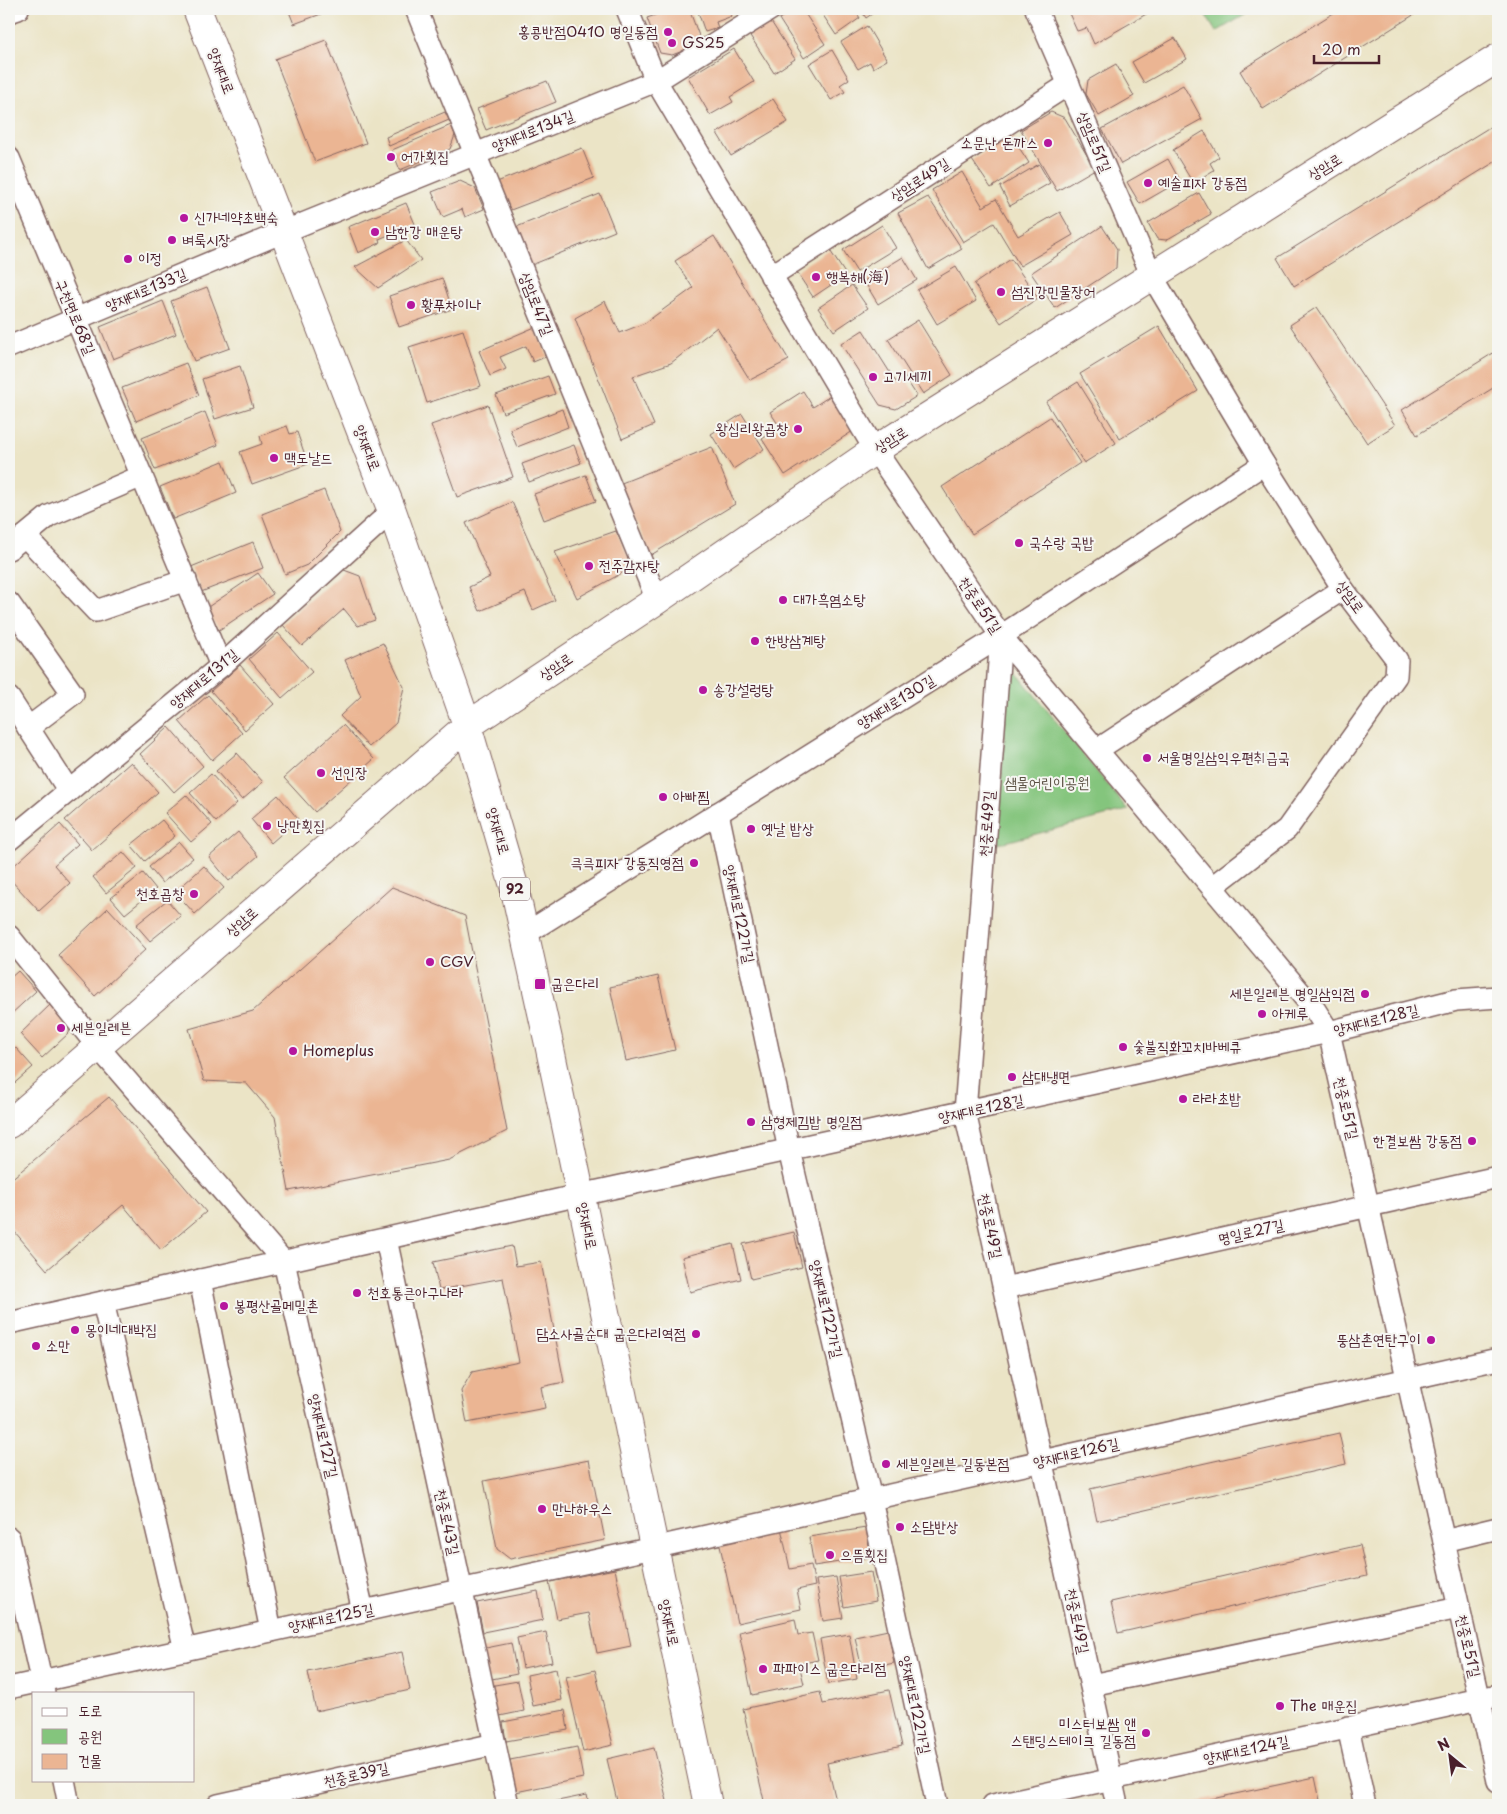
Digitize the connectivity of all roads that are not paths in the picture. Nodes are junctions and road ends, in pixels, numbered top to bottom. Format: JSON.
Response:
{"nodes":[{"id":1,"x":18,"y":9,"type":"edge"},
{"id":2,"x":197,"y":9,"type":"edge"},
{"id":3,"x":416,"y":9,"type":"edge"},
{"id":4,"x":627,"y":9,"type":"edge"},
{"id":5,"x":771,"y":9,"type":"edge"},
{"id":6,"x":1036,"y":9,"type":"edge"},
{"id":7,"x":9,"y":12,"type":"edge"},
{"id":8,"x":1498,"y":58,"type":"edge"},
{"id":9,"x":656,"y":81,"type":"junction"},
{"id":10,"x":1069,"y":84,"type":"junction"},
{"id":11,"x":475,"y":154,"type":"junction"},
{"id":12,"x":10,"y":162,"type":"edge"},
{"id":13,"x":283,"y":232,"type":"junction"},
{"id":14,"x":772,"y":276,"type":"junction"},
{"id":15,"x":1152,"y":276,"type":"junction"},
{"id":16,"x":76,"y":319,"type":"junction"},
{"id":17,"x":9,"y":347,"type":"edge"},
{"id":18,"x":875,"y":450,"type":"junction"},
{"id":19,"x":1264,"y":464,"type":"junction"},
{"id":20,"x":142,"y":476,"type":"junction"},
{"id":21,"x":392,"y":511,"type":"junction"},
{"id":22,"x":25,"y":536,"type":"junction"},
{"id":23,"x":9,"y":550,"type":"edge"},
{"id":24,"x":186,"y":580,"type":"junction"},
{"id":25,"x":1343,"y":589,"type":"junction"},
{"id":26,"x":657,"y":600,"type":"junction"},
{"id":27,"x":9,"y":604,"type":"edge"},
{"id":28,"x":1001,"y":636,"type":"junction"},
{"id":29,"x":221,"y":666,"type":"junction"},
{"id":30,"x":9,"y":698,"type":"edge"},
{"id":31,"x":467,"y":726,"type":"junction"},
{"id":32,"x":28,"y":728,"type":"junction"},
{"id":33,"x":1097,"y":750,"type":"junction"},
{"id":34,"x":69,"y":791,"type":"junction"},
{"id":35,"x":718,"y":813,"type":"junction"},
{"id":36,"x":9,"y":840,"type":"edge"},
{"id":37,"x":1212,"y":887,"type":"junction"},
{"id":38,"x":525,"y":934,"type":"junction"},
{"id":39,"x":9,"y":936,"type":"edge"},
{"id":40,"x":1498,"y":997,"type":"edge"},
{"id":41,"x":1329,"y":1032,"type":"junction"},
{"id":42,"x":98,"y":1047,"type":"junction"},
{"id":43,"x":966,"y":1112,"type":"junction"},
{"id":44,"x":9,"y":1124,"type":"edge"},
{"id":45,"x":789,"y":1150,"type":"junction"},
{"id":46,"x":1498,"y":1177,"type":"edge"},
{"id":47,"x":580,"y":1195,"type":"junction"},
{"id":48,"x":1367,"y":1206,"type":"junction"},
{"id":49,"x":386,"y":1238,"type":"junction"},
{"id":50,"x":284,"y":1262,"type":"junction"},
{"id":51,"x":200,"y":1280,"type":"junction"},
{"id":52,"x":1004,"y":1288,"type":"junction"},
{"id":53,"x":103,"y":1302,"type":"junction"},
{"id":54,"x":9,"y":1323,"type":"edge"},
{"id":55,"x":1498,"y":1360,"type":"edge"},
{"id":56,"x":1406,"y":1380,"type":"junction"},
{"id":57,"x":1042,"y":1461,"type":"junction"},
{"id":58,"x":871,"y":1499,"type":"junction"},
{"id":59,"x":1498,"y":1528,"type":"edge"},
{"id":60,"x":9,"y":1538,"type":"edge"},
{"id":61,"x":1444,"y":1541,"type":"junction"},
{"id":62,"x":654,"y":1548,"type":"junction"},
{"id":63,"x":462,"y":1589,"type":"junction"},
{"id":64,"x":1459,"y":1608,"type":"junction"},
{"id":65,"x":363,"y":1611,"type":"junction"},
{"id":66,"x":271,"y":1631,"type":"junction"},
{"id":67,"x":185,"y":1650,"type":"junction"},
{"id":68,"x":1091,"y":1685,"type":"junction"},
{"id":69,"x":42,"y":1687,"type":"edge"},
{"id":70,"x":9,"y":1688,"type":"edge"},
{"id":71,"x":1490,"y":1697,"type":"edge"},
{"id":72,"x":1348,"y":1727,"type":"junction"},
{"id":73,"x":495,"y":1744,"type":"junction"},
{"id":74,"x":1111,"y":1779,"type":"junction"},
{"id":75,"x":1498,"y":1781,"type":"edge"},
{"id":76,"x":64,"y":1782,"type":"edge"},
{"id":77,"x":69,"y":1805,"type":"edge"},
{"id":78,"x":218,"y":1805,"type":"edge"},
{"id":79,"x":508,"y":1805,"type":"edge"},
{"id":80,"x":708,"y":1805,"type":"edge"},
{"id":81,"x":937,"y":1805,"type":"edge"},
{"id":82,"x":993,"y":1805,"type":"edge"},
{"id":83,"x":1117,"y":1805,"type":"edge"},
{"id":84,"x":1365,"y":1805,"type":"edge"}],
"edges":[{"from":1,"to":7,"type":"street"},
{"from":2,"to":13,"type":"main road","name":"양재대로","number":"92"},
{"from":3,"to":11,"type":"street","name":"상암로47길"},
{"from":4,"to":9,"type":"street"},
{"from":5,"to":9,"type":"street","name":"양재대로134길"},
{"from":6,"to":10,"type":"street","name":"상암로51길"},
{"from":8,"to":15,"type":"main road","name":"상암로"},
{"from":9,"to":11,"type":"street","name":"양재대로134길"},
{"from":9,"to":14,"type":"street"},
{"from":10,"to":14,"type":"street","name":"상암로49길"},
{"from":10,"to":15,"type":"street","name":"상암로51길"},
{"from":11,"to":13,"type":"street","name":"양재대로134길"},
{"from":11,"to":26,"type":"street","name":"상암로47길"},
{"from":12,"to":16,"type":"street","name":"구천면로68길"},
{"from":13,"to":16,"type":"street","name":"양재대로133길"},
{"from":13,"to":21,"type":"main road","name":"양재대로","number":"92"},
{"from":14,"to":18,"type":"street"},
{"from":15,"to":18,"type":"main road","name":"상암로"},
{"from":15,"to":19,"type":"street","name":"상암로"},
{"from":16,"to":17,"type":"street","name":"양재대로133길"},
{"from":16,"to":20,"type":"street","name":"구천면로68길"},
{"from":18,"to":26,"type":"main road","name":"상암로"},
{"from":18,"to":28,"type":"street","name":"천중로51길"},
{"from":19,"to":25,"type":"street","name":"상암로"},
{"from":19,"to":28,"type":"street","name":"양재대로130길"},
{"from":20,"to":22,"type":"street"},
{"from":20,"to":24,"type":"street","name":"구천면로68길"},
{"from":21,"to":29,"type":"street","name":"양재대로131길"},
{"from":21,"to":31,"type":"main road","name":"양재대로","number":"92"},
{"from":22,"to":23,"type":"street"},
{"from":22,"to":24,"type":"street"},
{"from":24,"to":29,"type":"street","name":"구천면로68길"},
{"from":25,"to":33,"type":"street"},
{"from":25,"to":37,"type":"street","name":"상암로"},
{"from":26,"to":31,"type":"main road","name":"상암로"},
{"from":27,"to":32,"type":"street"},
{"from":28,"to":33,"type":"street","name":"천중로51길"},
{"from":28,"to":35,"type":"street","name":"양재대로130길"},
{"from":28,"to":43,"type":"street","name":"천중로49길"},
{"from":29,"to":34,"type":"street","name":"양재대로131길"},
{"from":30,"to":32,"type":"street"},
{"from":31,"to":38,"type":"main road","name":"양재대로","number":"92"},
{"from":31,"to":42,"type":"main road","name":"상암로"},
{"from":32,"to":34,"type":"street"},
{"from":33,"to":37,"type":"street","name":"천중로51길"},
{"from":34,"to":36,"type":"street","name":"양재대로131길"},
{"from":35,"to":38,"type":"street","name":"양재대로130길"},
{"from":35,"to":45,"type":"street","name":"양재대로122가길"},
{"from":37,"to":41,"type":"street","name":"천중로51길"},
{"from":38,"to":47,"type":"main road","name":"양재대로","number":"92"},
{"from":39,"to":42,"type":"street"},
{"from":40,"to":41,"type":"street","name":"양재대로128길"},
{"from":41,"to":43,"type":"street","name":"양재대로128길"},
{"from":41,"to":48,"type":"street","name":"천중로51길"},
{"from":42,"to":44,"type":"main road","name":"상암로"},
{"from":42,"to":50,"type":"street"},
{"from":43,"to":45,"type":"street","name":"양재대로128길"},
{"from":43,"to":52,"type":"street","name":"천중로49길"},
{"from":45,"to":47,"type":"street","name":"양재대로128길"},
{"from":45,"to":58,"type":"street","name":"양재대로122가길"},
{"from":46,"to":48,"type":"street","name":"명일로27길"},
{"from":47,"to":49,"type":"street"},
{"from":47,"to":62,"type":"main road","name":"양재대로","number":"92"},
{"from":48,"to":52,"type":"street","name":"명일로27길"},
{"from":48,"to":56,"type":"street","name":"천중로51길"},
{"from":49,"to":50,"type":"street"},
{"from":49,"to":63,"type":"street","name":"천중로43길"},
{"from":50,"to":51,"type":"street"},
{"from":50,"to":65,"type":"street","name":"양재대로127길"},
{"from":51,"to":53,"type":"street"},
{"from":51,"to":66,"type":"street"},
{"from":52,"to":57,"type":"street","name":"천중로49길"},
{"from":53,"to":54,"type":"street"},
{"from":53,"to":67,"type":"street"},
{"from":55,"to":56,"type":"street","name":"양재대로126길"},
{"from":56,"to":57,"type":"street","name":"양재대로126길"},
{"from":56,"to":61,"type":"street","name":"천중로51길"},
{"from":57,"to":58,"type":"street","name":"양재대로126길"},
{"from":57,"to":68,"type":"street","name":"천중로49길"},
{"from":58,"to":62,"type":"street","name":"양재대로126길"},
{"from":58,"to":81,"type":"street","name":"양재대로122가길"},
{"from":59,"to":61,"type":"street"},
{"from":60,"to":69,"type":"street"},
{"from":61,"to":64,"type":"street","name":"천중로51길"},
{"from":62,"to":63,"type":"street","name":"양재대로125길"},
{"from":62,"to":80,"type":"main road","name":"양재대로","number":"92"},
{"from":63,"to":65,"type":"street","name":"양재대로125길"},
{"from":63,"to":73,"type":"street","name":"천중로43길"},
{"from":64,"to":68,"type":"street"},
{"from":64,"to":71,"type":"street","name":"천중로51길"},
{"from":65,"to":66,"type":"street","name":"양재대로125길"},
{"from":66,"to":67,"type":"street","name":"양재대로125길"},
{"from":67,"to":69,"type":"street","name":"양재대로125길"},
{"from":68,"to":74,"type":"street","name":"천중로49길"},
{"from":69,"to":70,"type":"street","name":"양재대로125길"},
{"from":71,"to":72,"type":"street","name":"양재대로124길"},
{"from":71,"to":75,"type":"street","name":"천중로51길"},
{"from":72,"to":74,"type":"street","name":"양재대로124길"},
{"from":72,"to":84,"type":"street"},
{"from":73,"to":78,"type":"street","name":"천중로39길"},
{"from":73,"to":79,"type":"street","name":"천중로43길"},
{"from":74,"to":82,"type":"street","name":"양재대로124길"},
{"from":74,"to":83,"type":"street","name":"천중로49길"},
{"from":76,"to":77,"type":"street"}]}
